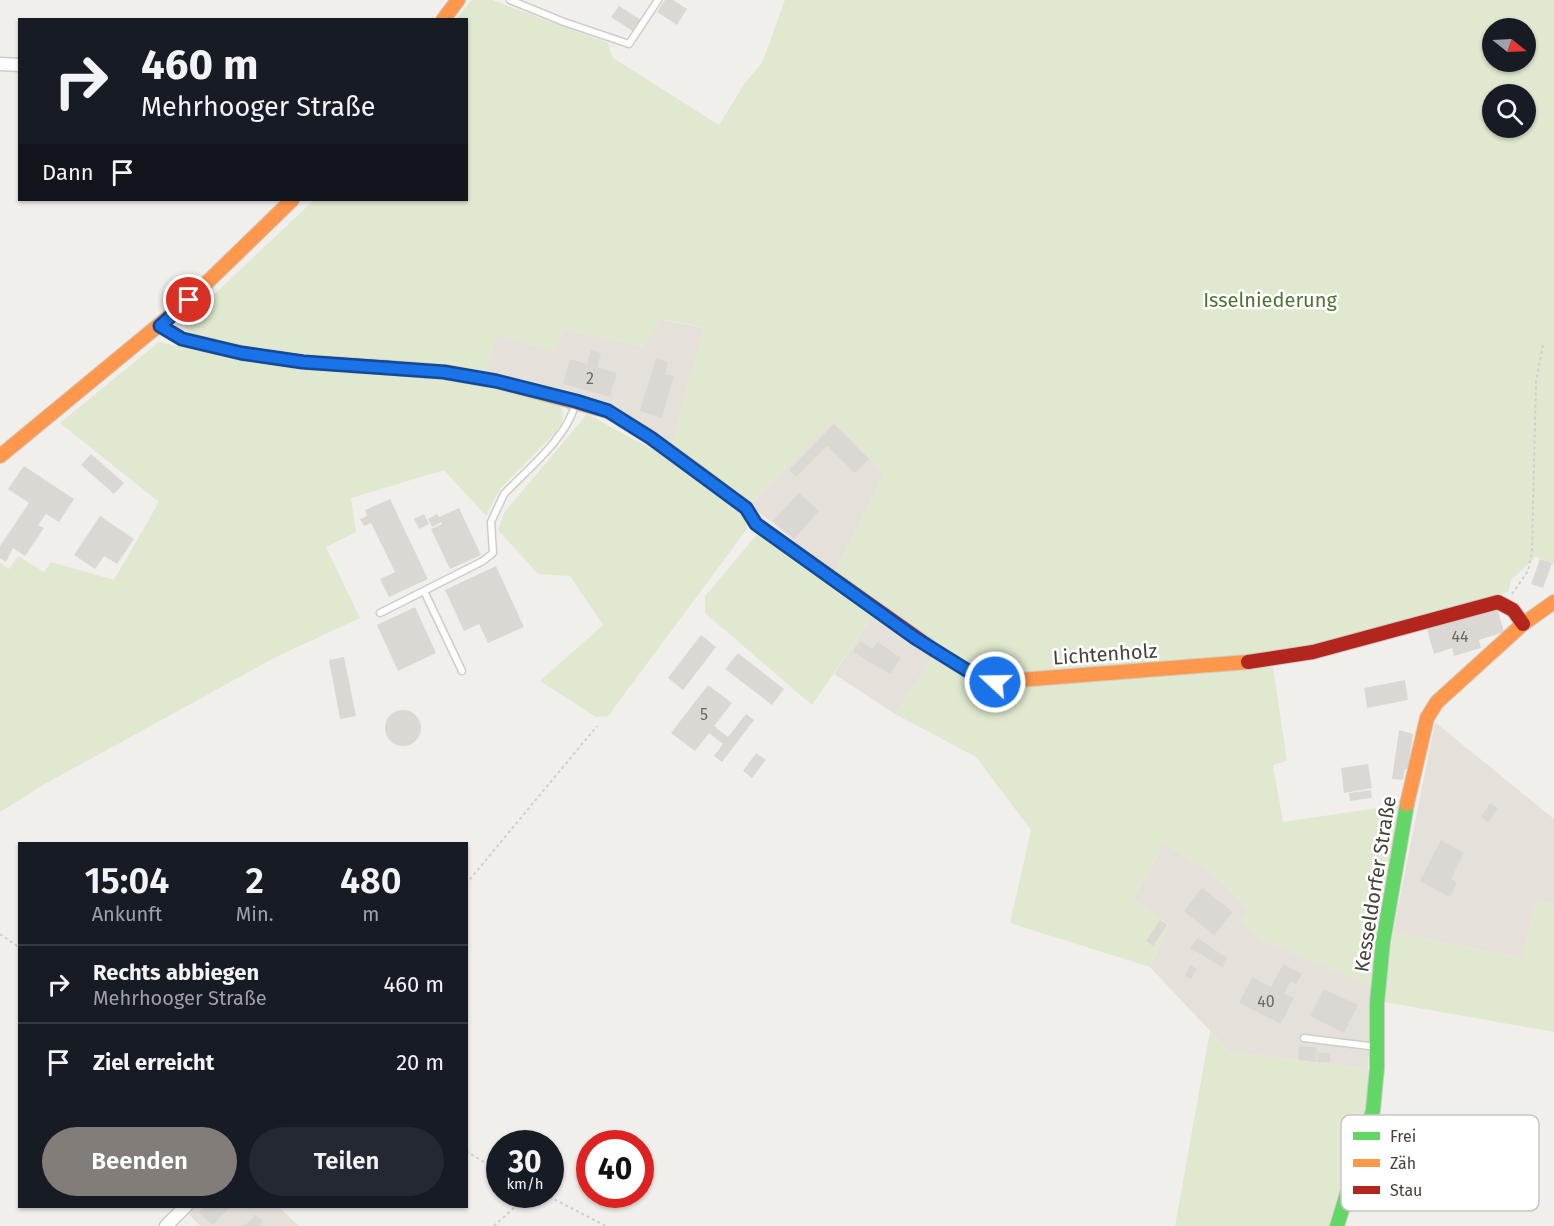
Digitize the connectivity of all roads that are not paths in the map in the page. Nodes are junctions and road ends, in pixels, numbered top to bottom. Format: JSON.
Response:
{"nodes":[{"id":1,"x":458,"y":0,"type":"edge"},
{"id":2,"x":510,"y":0,"type":"edge"},
{"id":3,"x":658,"y":0,"type":"edge"},
{"id":4,"x":444,"y":18,"type":"edge"},
{"id":5,"x":0,"y":64,"type":"edge"},
{"id":6,"x":18,"y":65,"type":"edge"},
{"id":7,"x":291,"y":201,"type":"edge"},
{"id":8,"x":160,"y":326,"type":"junction"},
{"id":9,"x":576,"y":401,"type":"junction"},
{"id":10,"x":0,"y":456,"type":"edge"},
{"id":11,"x":424,"y":591,"type":"junction"},
{"id":12,"x":1554,"y":602,"type":"edge"},
{"id":13,"x":380,"y":613,"type":"dead end"},
{"id":14,"x":1523,"y":624,"type":"junction"},
{"id":15,"x":462,"y":671,"type":"dead end"},
{"id":16,"x":1304,"y":1038,"type":"dead end"},
{"id":17,"x":1377,"y":1047,"type":"junction"},
{"id":18,"x":1371,"y":1115,"type":"edge"},
{"id":19,"x":184,"y":1208,"type":"edge"},
{"id":20,"x":1342,"y":1211,"type":"edge"},
{"id":21,"x":166,"y":1226,"type":"edge"},
{"id":22,"x":1337,"y":1226,"type":"edge"}],
"edges":[{"from":1,"to":4,"type":"street"},
{"from":2,"to":3,"type":"lane"},
{"from":5,"to":6,"type":"street"},
{"from":7,"to":8,"type":"street"},
{"from":8,"to":9,"type":"street","name":"Lichtenholz"},
{"from":8,"to":10,"type":"street"},
{"from":9,"to":11,"type":"lane"},
{"from":9,"to":14,"type":"street","name":"Lichtenholz"},
{"from":11,"to":13,"type":"lane"},
{"from":11,"to":15,"type":"lane"},
{"from":12,"to":14,"type":"street","name":"Kesseldorfer Straße"},
{"from":14,"to":17,"type":"street","name":"Kesseldorfer Straße"},
{"from":16,"to":17,"type":"lane"},
{"from":17,"to":18,"type":"street","name":"Kesseldorfer Straße"},
{"from":19,"to":21,"type":"street"},
{"from":20,"to":22,"type":"street","name":"Kesseldorfer Straße"}]}
